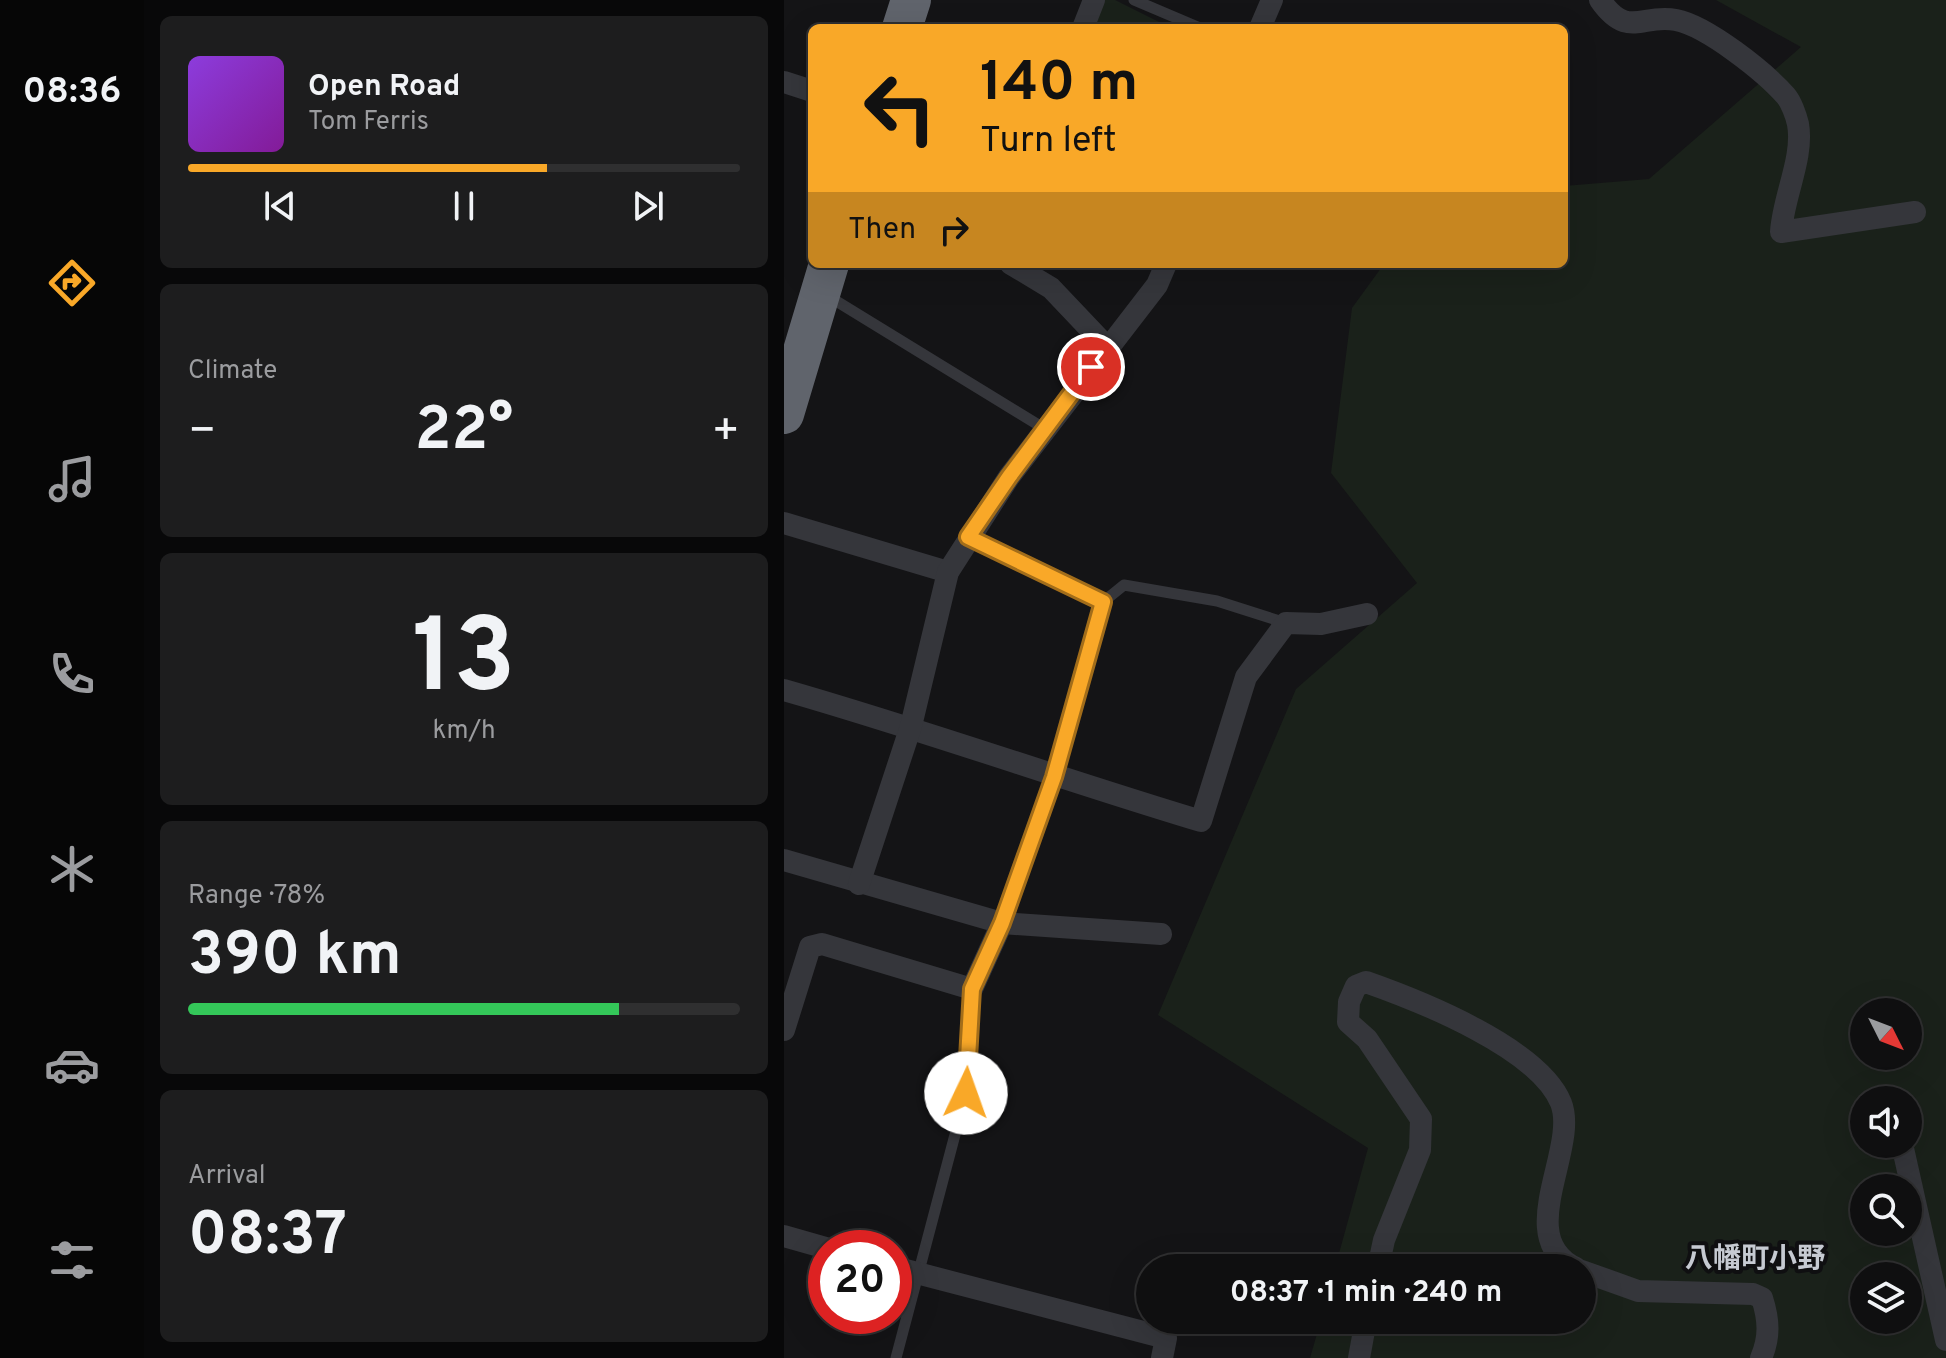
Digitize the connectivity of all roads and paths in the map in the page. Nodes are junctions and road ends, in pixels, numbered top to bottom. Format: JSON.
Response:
{"nodes":[{"id":1,"x":911,"y":0,"type":"edge"},
{"id":2,"x":1094,"y":0,"type":"edge"},
{"id":3,"x":1134,"y":0,"type":"edge"},
{"id":4,"x":1272,"y":0,"type":"edge"},
{"id":5,"x":1600,"y":0,"type":"edge"},
{"id":6,"x":903,"y":24,"type":"edge"},
{"id":7,"x":1085,"y":24,"type":"edge"},
{"id":8,"x":1191,"y":24,"type":"edge"},
{"id":9,"x":1262,"y":24,"type":"edge"},
{"id":10,"x":784,"y":82,"type":"edge"},
{"id":11,"x":808,"y":90,"type":"edge"},
{"id":12,"x":1915,"y":212,"type":"dead end"},
{"id":13,"x":1018,"y":268,"type":"edge"},
{"id":14,"x":1164,"y":268,"type":"edge"},
{"id":15,"x":825,"y":278,"type":"edge"},
{"id":16,"x":1107,"y":347,"type":"junction"},
{"id":17,"x":784,"y":414,"type":"edge"},
{"id":18,"x":1045,"y":429,"type":"junction"},
{"id":19,"x":784,"y":523,"type":"edge"},
{"id":20,"x":968,"y":537,"type":"junction"},
{"id":21,"x":948,"y":572,"type":"junction"},
{"id":22,"x":1103,"y":602,"type":"junction"},
{"id":23,"x":1367,"y":614,"type":"dead end"},
{"id":24,"x":1286,"y":623,"type":"junction"},
{"id":25,"x":784,"y":690,"type":"edge"},
{"id":26,"x":911,"y":726,"type":"junction"},
{"id":27,"x":1054,"y":777,"type":"junction"},
{"id":28,"x":784,"y":860,"type":"edge"},
{"id":29,"x":859,"y":884,"type":"junction"},
{"id":30,"x":1002,"y":923,"type":"junction"},
{"id":31,"x":1161,"y":934,"type":"dead end"},
{"id":32,"x":972,"y":989,"type":"junction"},
{"id":33,"x":784,"y":1030,"type":"edge"},
{"id":34,"x":1905,"y":1158,"type":"edge"},
{"id":35,"x":784,"y":1236,"type":"edge"},
{"id":36,"x":808,"y":1243,"type":"edge"},
{"id":37,"x":1381,"y":1254,"type":"edge"},
{"id":38,"x":1559,"y":1254,"type":"edge"},
{"id":39,"x":912,"y":1272,"type":"edge"},
{"id":40,"x":920,"y":1274,"type":"junction"},
{"id":41,"x":1596,"y":1278,"type":"edge"},
{"id":42,"x":1363,"y":1334,"type":"edge"},
{"id":43,"x":1946,"y":1340,"type":"edge"},
{"id":44,"x":896,"y":1358,"type":"edge"},
{"id":45,"x":1162,"y":1358,"type":"edge"},
{"id":46,"x":1359,"y":1358,"type":"edge"},
{"id":47,"x":1761,"y":1358,"type":"edge"}],
"edges":[{"from":1,"to":6,"type":"highway"},
{"from":2,"to":7,"type":"street"},
{"from":3,"to":8,"type":"lane"},
{"from":4,"to":9,"type":"street"},
{"from":5,"to":12,"type":"street"},
{"from":10,"to":11,"type":"street"},
{"from":13,"to":16,"type":"street"},
{"from":14,"to":16,"type":"street"},
{"from":15,"to":17,"type":"highway"},
{"from":15,"to":18,"type":"lane"},
{"from":16,"to":18,"type":"street"},
{"from":18,"to":20,"type":"street"},
{"from":19,"to":21,"type":"street"},
{"from":20,"to":21,"type":"street"},
{"from":20,"to":22,"type":"lane"},
{"from":21,"to":26,"type":"street"},
{"from":22,"to":24,"type":"lane"},
{"from":22,"to":27,"type":"lane"},
{"from":23,"to":24,"type":"street"},
{"from":24,"to":27,"type":"street"},
{"from":25,"to":26,"type":"street"},
{"from":26,"to":27,"type":"street"},
{"from":26,"to":29,"type":"street"},
{"from":27,"to":30,"type":"lane"},
{"from":28,"to":29,"type":"street"},
{"from":29,"to":30,"type":"street"},
{"from":30,"to":31,"type":"street"},
{"from":30,"to":32,"type":"street"},
{"from":32,"to":33,"type":"street"},
{"from":32,"to":40,"type":"lane"},
{"from":34,"to":43,"type":"street"},
{"from":35,"to":36,"type":"street"},
{"from":37,"to":38,"type":"street"},
{"from":39,"to":40,"type":"street"},
{"from":40,"to":44,"type":"lane"},
{"from":40,"to":45,"type":"street"},
{"from":41,"to":47,"type":"street"},
{"from":42,"to":46,"type":"street"}]}
